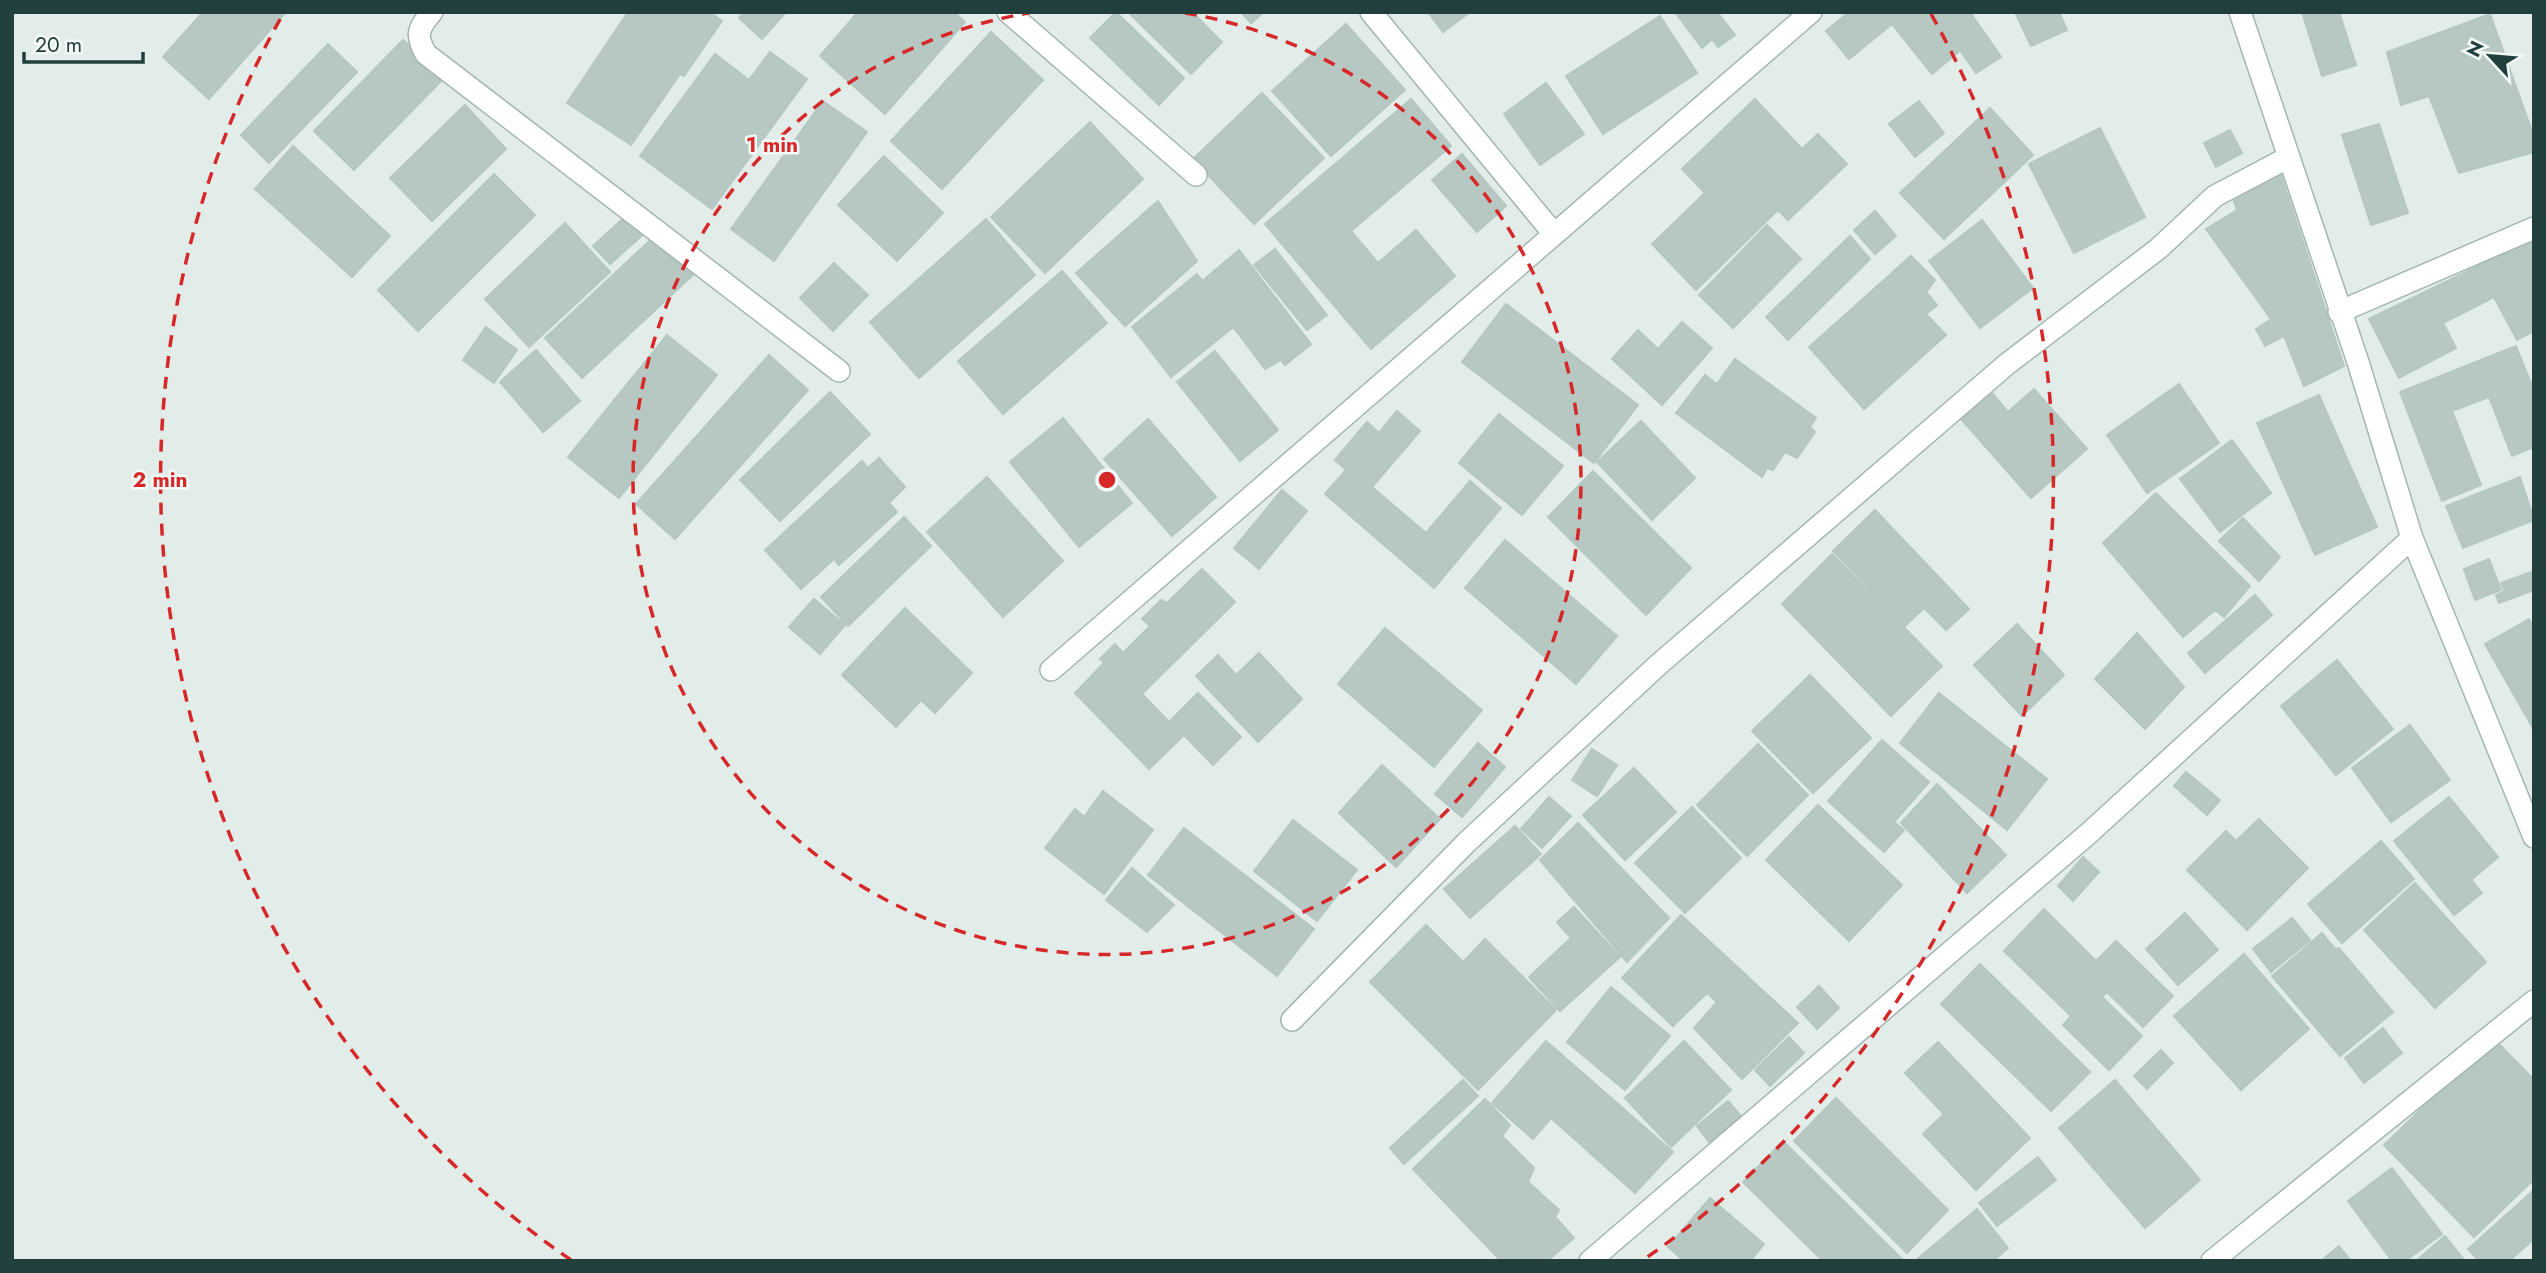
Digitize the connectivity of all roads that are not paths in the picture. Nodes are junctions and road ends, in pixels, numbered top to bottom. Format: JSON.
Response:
{"nodes":[{"id":1,"x":432,"y":12,"type":"edge"},
{"id":2,"x":1008,"y":12,"type":"edge"},
{"id":3,"x":1371,"y":12,"type":"edge"},
{"id":4,"x":1811,"y":12,"type":"edge"},
{"id":5,"x":2240,"y":12,"type":"edge"},
{"id":6,"x":2289,"y":157,"type":"junction"},
{"id":7,"x":1196,"y":176,"type":"dead end"},
{"id":8,"x":2534,"y":228,"type":"edge"},
{"id":9,"x":1554,"y":234,"type":"junction"},
{"id":10,"x":2339,"y":312,"type":"junction"},
{"id":11,"x":839,"y":371,"type":"dead end"},
{"id":12,"x":2412,"y":538,"type":"junction"},
{"id":13,"x":1051,"y":670,"type":"dead end"},
{"id":14,"x":2534,"y":837,"type":"edge"},
{"id":15,"x":2534,"y":1001,"type":"edge"},
{"id":16,"x":1292,"y":1020,"type":"dead end"},
{"id":17,"x":1590,"y":1261,"type":"edge"},
{"id":18,"x":2213,"y":1261,"type":"edge"}],
"edges":[{"from":1,"to":11,"type":"street"},
{"from":2,"to":7,"type":"street"},
{"from":3,"to":9,"type":"street"},
{"from":4,"to":9,"type":"street"},
{"from":5,"to":6,"type":"street"},
{"from":6,"to":10,"type":"street"},
{"from":6,"to":16,"type":"street"},
{"from":8,"to":10,"type":"street"},
{"from":9,"to":13,"type":"street"},
{"from":10,"to":12,"type":"street"},
{"from":12,"to":14,"type":"street"},
{"from":12,"to":17,"type":"street"},
{"from":15,"to":18,"type":"street"}]}
